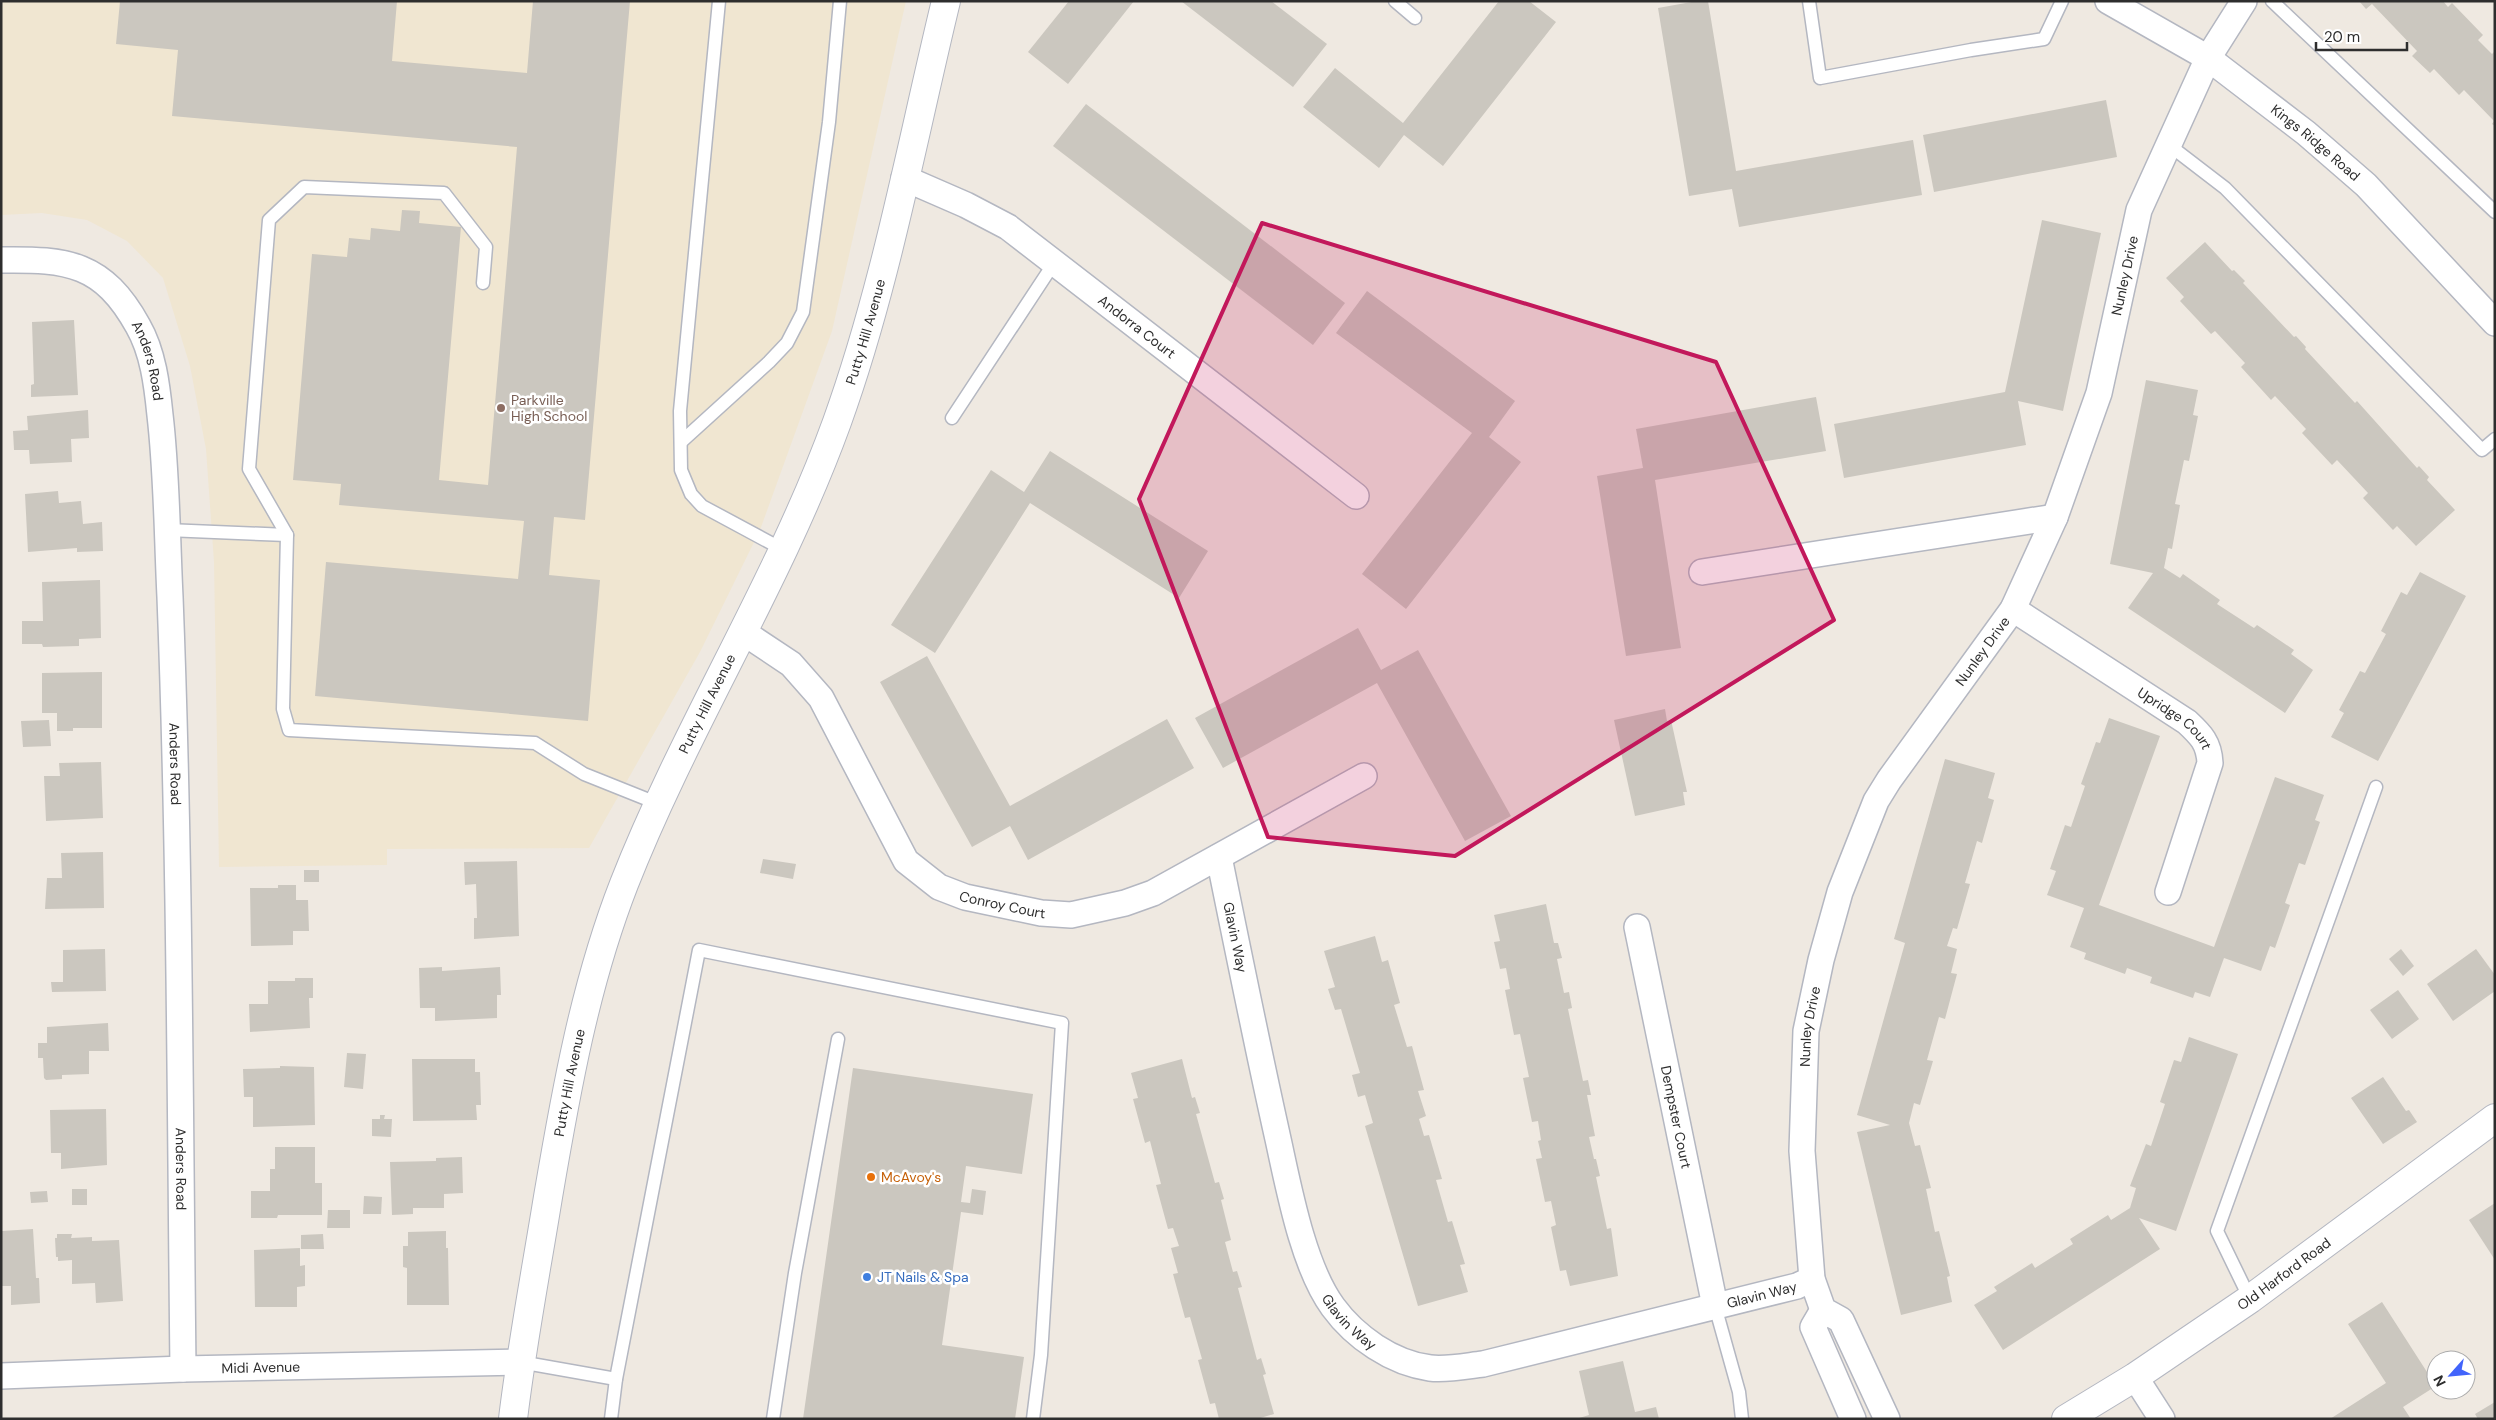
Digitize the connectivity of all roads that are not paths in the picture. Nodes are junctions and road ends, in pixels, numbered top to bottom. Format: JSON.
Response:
{"nodes":[{"id":1,"x":719,"y":1,"type":"edge"},
{"id":2,"x":840,"y":1,"type":"edge"},
{"id":3,"x":946,"y":1,"type":"edge"},
{"id":4,"x":1395,"y":1,"type":"edge"},
{"id":5,"x":1809,"y":1,"type":"edge"},
{"id":6,"x":2062,"y":1,"type":"edge"},
{"id":7,"x":2108,"y":1,"type":"edge"},
{"id":8,"x":2244,"y":1,"type":"edge"},
{"id":9,"x":2272,"y":1,"type":"edge"},
{"id":10,"x":1416,"y":18,"type":"dead end"},
{"id":11,"x":2208,"y":58,"type":"junction"},
{"id":12,"x":2169,"y":144,"type":"junction"},
{"id":13,"x":904,"y":178,"type":"junction"},
{"id":14,"x":2495,"y":212,"type":"edge"},
{"id":15,"x":1,"y":260,"type":"edge"},
{"id":16,"x":1054,"y":263,"type":"junction"},
{"id":17,"x":483,"y":283,"type":"dead end"},
{"id":18,"x":2495,"y":322,"type":"edge"},
{"id":19,"x":952,"y":418,"type":"dead end"},
{"id":20,"x":2495,"y":439,"type":"edge"},
{"id":21,"x":681,"y":442,"type":"junction"},
{"id":22,"x":1356,"y":496,"type":"dead end"},
{"id":23,"x":2055,"y":517,"type":"junction"},
{"id":24,"x":167,"y":530,"type":"junction"},
{"id":25,"x":287,"y":536,"type":"junction"},
{"id":26,"x":782,"y":549,"type":"junction"},
{"id":27,"x":1702,"y":572,"type":"dead end"},
{"id":28,"x":2013,"y":609,"type":"junction"},
{"id":29,"x":743,"y":632,"type":"junction"},
{"id":30,"x":1364,"y":776,"type":"dead end"},
{"id":31,"x":2376,"y":787,"type":"dead end"},
{"id":32,"x":659,"y":804,"type":"junction"},
{"id":33,"x":1219,"y":857,"type":"junction"},
{"id":34,"x":2168,"y":892,"type":"dead end"},
{"id":35,"x":1637,"y":927,"type":"dead end"},
{"id":36,"x":838,"y":1040,"type":"dead end"},
{"id":37,"x":2495,"y":1118,"type":"edge"},
{"id":38,"x":1812,"y":1279,"type":"junction"},
{"id":39,"x":2250,"y":1299,"type":"junction"},
{"id":40,"x":1715,"y":1306,"type":"junction"},
{"id":41,"x":1823,"y":1310,"type":"junction"},
{"id":42,"x":520,"y":1362,"type":"junction"},
{"id":43,"x":183,"y":1369,"type":"junction"},
{"id":44,"x":1,"y":1376,"type":"edge"},
{"id":45,"x":2135,"y":1377,"type":"junction"},
{"id":46,"x":616,"y":1379,"type":"junction"},
{"id":47,"x":513,"y":1419,"type":"edge"},
{"id":48,"x":611,"y":1419,"type":"edge"},
{"id":49,"x":773,"y":1419,"type":"edge"},
{"id":50,"x":1032,"y":1419,"type":"edge"},
{"id":51,"x":1742,"y":1419,"type":"edge"},
{"id":52,"x":1853,"y":1419,"type":"edge"},
{"id":53,"x":1887,"y":1419,"type":"edge"},
{"id":54,"x":2066,"y":1419,"type":"edge"},
{"id":55,"x":2162,"y":1419,"type":"edge"}],
"edges":[{"from":1,"to":21,"type":"lane"},
{"from":2,"to":21,"type":"lane"},
{"from":3,"to":13,"type":"main road","name":"Putty Hill Avenue"},
{"from":4,"to":10,"type":"lane"},
{"from":5,"to":6,"type":"lane"},
{"from":7,"to":11,"type":"street","name":"Kings Ridge Road"},
{"from":8,"to":11,"type":"street","name":"Nunley Drive"},
{"from":9,"to":14,"type":"lane"},
{"from":11,"to":12,"type":"street","name":"Nunley Drive"},
{"from":11,"to":18,"type":"street","name":"Kings Ridge Road"},
{"from":12,"to":20,"type":"lane"},
{"from":12,"to":23,"type":"street","name":"Nunley Drive"},
{"from":13,"to":16,"type":"street","name":"Andorra Court"},
{"from":13,"to":26,"type":"main road","name":"Putty Hill Avenue"},
{"from":15,"to":24,"type":"street","name":"Anders Road"},
{"from":16,"to":19,"type":"lane"},
{"from":16,"to":22,"type":"street","name":"Andorra Court"},
{"from":17,"to":25,"type":"lane"},
{"from":21,"to":26,"type":"lane"},
{"from":23,"to":27,"type":"street"},
{"from":23,"to":28,"type":"street","name":"Nunley Drive"},
{"from":24,"to":25,"type":"lane"},
{"from":24,"to":43,"type":"street","name":"Anders Road"},
{"from":25,"to":32,"type":"lane"},
{"from":26,"to":29,"type":"main road","name":"Putty Hill Avenue"},
{"from":28,"to":34,"type":"street","name":"Upridge Court"},
{"from":28,"to":38,"type":"street","name":"Nunley Drive"},
{"from":29,"to":32,"type":"main road","name":"Putty Hill Avenue"},
{"from":29,"to":33,"type":"street","name":"Conroy Court"},
{"from":30,"to":33,"type":"street","name":"Conroy Court"},
{"from":31,"to":39,"type":"lane"},
{"from":32,"to":42,"type":"main road","name":"Putty Hill Avenue"},
{"from":33,"to":40,"type":"street","name":"Glavin Way"},
{"from":35,"to":40,"type":"street","name":"Dempster Court"},
{"from":36,"to":49,"type":"lane"},
{"from":37,"to":39,"type":"main road","name":"Old Harford Road"},
{"from":38,"to":40,"type":"street","name":"Glavin Way"},
{"from":38,"to":41,"type":"street","name":"Nunley Drive"},
{"from":39,"to":45,"type":"main road","name":"Old Harford Road"},
{"from":40,"to":51,"type":"lane"},
{"from":41,"to":52,"type":"street"},
{"from":41,"to":53,"type":"street"},
{"from":42,"to":43,"type":"street","name":"Midi Avenue"},
{"from":42,"to":46,"type":"lane"},
{"from":42,"to":47,"type":"main road","name":"Putty Hill Avenue"},
{"from":43,"to":44,"type":"street","name":"Midi Avenue"},
{"from":45,"to":54,"type":"main road","name":"Old Harford Road"},
{"from":45,"to":55,"type":"street"},
{"from":46,"to":48,"type":"lane"},
{"from":46,"to":50,"type":"lane"}]}
